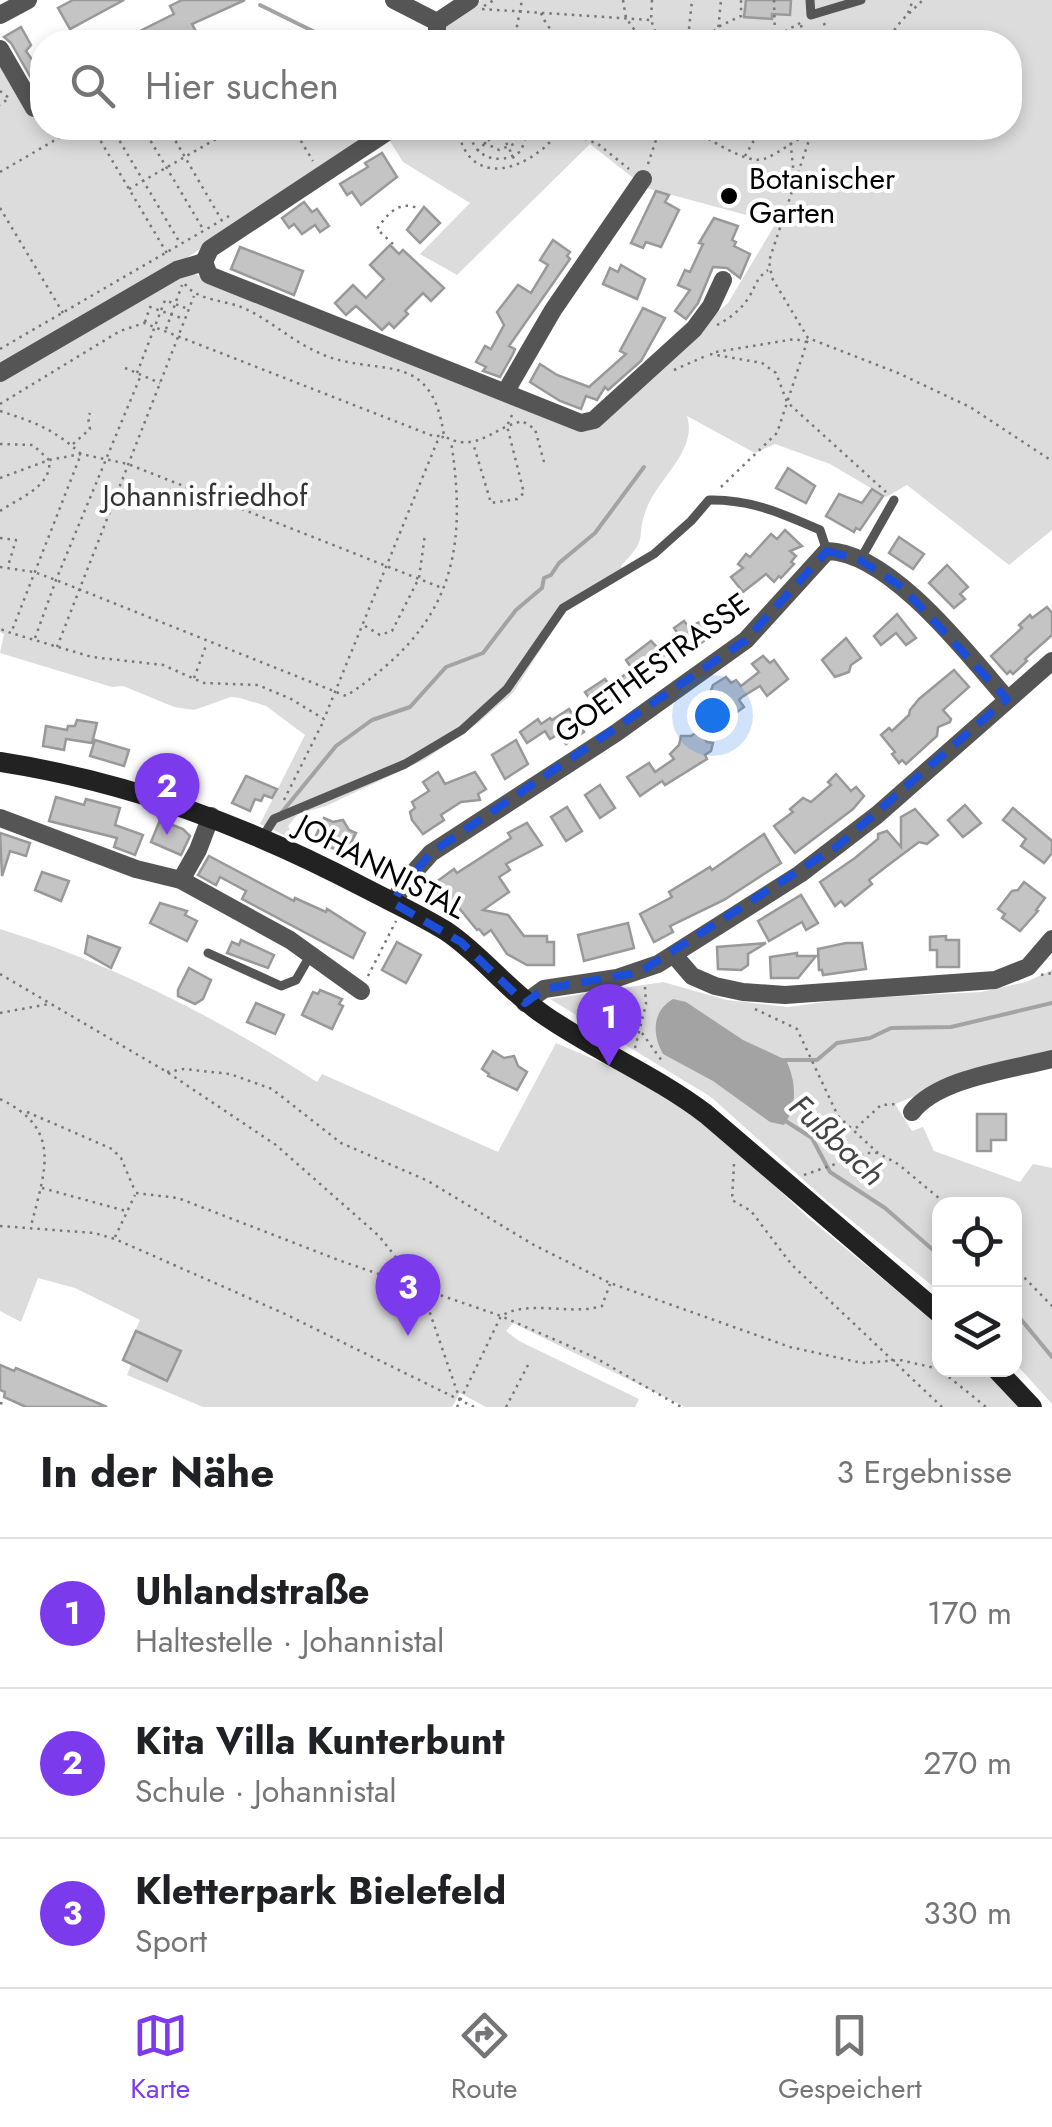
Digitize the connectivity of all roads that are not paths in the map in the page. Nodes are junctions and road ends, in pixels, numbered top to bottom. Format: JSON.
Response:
{"nodes":[{"id":1,"x":28,"y":0,"type":"edge"},
{"id":2,"x":394,"y":0,"type":"edge"},
{"id":3,"x":810,"y":0,"type":"edge"},
{"id":4,"x":858,"y":0,"type":"edge"},
{"id":5,"x":474,"y":5,"type":"edge"},
{"id":6,"x":0,"y":15,"type":"edge"},
{"id":7,"x":438,"y":22,"type":"junction"},
{"id":8,"x":438,"y":30,"type":"edge"},
{"id":9,"x":0,"y":48,"type":"edge"},
{"id":10,"x":30,"y":101,"type":"edge"},
{"id":11,"x":375,"y":140,"type":"edge"},
{"id":12,"x":643,"y":179,"type":"road end"},
{"id":13,"x":204,"y":262,"type":"junction"},
{"id":14,"x":722,"y":280,"type":"dead end"},
{"id":15,"x":0,"y":372,"type":"edge"},
{"id":16,"x":506,"y":392,"type":"junction"},
{"id":17,"x":894,"y":500,"type":"road end"},
{"id":18,"x":826,"y":552,"type":"junction"},
{"id":19,"x":860,"y":560,"type":"junction"},
{"id":20,"x":1052,"y":661,"type":"edge"},
{"id":21,"x":1008,"y":699,"type":"junction"},
{"id":22,"x":0,"y":762,"type":"edge"},
{"id":23,"x":211,"y":816,"type":"junction"},
{"id":24,"x":0,"y":818,"type":"edge"},
{"id":25,"x":262,"y":838,"type":"junction"},
{"id":26,"x":180,"y":880,"type":"junction"},
{"id":27,"x":396,"y":909,"type":"junction"},
{"id":28,"x":1052,"y":938,"type":"edge"},
{"id":29,"x":208,"y":954,"type":"dead end"},
{"id":30,"x":312,"y":954,"type":"junction"},
{"id":31,"x":674,"y":955,"type":"junction"},
{"id":32,"x":361,"y":991,"type":"road end"},
{"id":33,"x":525,"y":1003,"type":"junction"},
{"id":34,"x":1052,"y":1060,"type":"edge"},
{"id":35,"x":912,"y":1112,"type":"road end"},
{"id":36,"x":932,"y":1307,"type":"edge"},
{"id":37,"x":1004,"y":1377,"type":"edge"},
{"id":38,"x":1032,"y":1407,"type":"edge"}],
"edges":[{"from":1,"to":6,"type":"street"},
{"from":2,"to":7,"type":"street"},
{"from":3,"to":4,"type":"lane"},
{"from":5,"to":7,"type":"street"},
{"from":7,"to":8,"type":"street"},
{"from":9,"to":10,"type":"street"},
{"from":11,"to":13,"type":"street"},
{"from":12,"to":16,"type":"street"},
{"from":13,"to":15,"type":"street"},
{"from":13,"to":16,"type":"street"},
{"from":14,"to":16,"type":"street"},
{"from":17,"to":19,"type":"lane"},
{"from":18,"to":19,"type":"street"},
{"from":18,"to":25,"type":"lane"},
{"from":18,"to":27,"type":"street","name":"GOETHESTRASSE"},
{"from":19,"to":21,"type":"street"},
{"from":20,"to":21,"type":"street"},
{"from":21,"to":31,"type":"street"},
{"from":22,"to":23,"type":"main road","name":"JOHANNISTAL"},
{"from":23,"to":25,"type":"main road","name":"JOHANNISTAL"},
{"from":23,"to":26,"type":"street"},
{"from":24,"to":26,"type":"street"},
{"from":25,"to":27,"type":"main road","name":"JOHANNISTAL"},
{"from":26,"to":30,"type":"street"},
{"from":27,"to":33,"type":"main road","name":"JOHANNISTAL"},
{"from":28,"to":31,"type":"street"},
{"from":29,"to":30,"type":"lane"},
{"from":30,"to":32,"type":"street"},
{"from":31,"to":33,"type":"street"},
{"from":33,"to":36,"type":"main road","name":"JOHANNISTAL"},
{"from":34,"to":35,"type":"street"},
{"from":37,"to":38,"type":"main road"}]}
